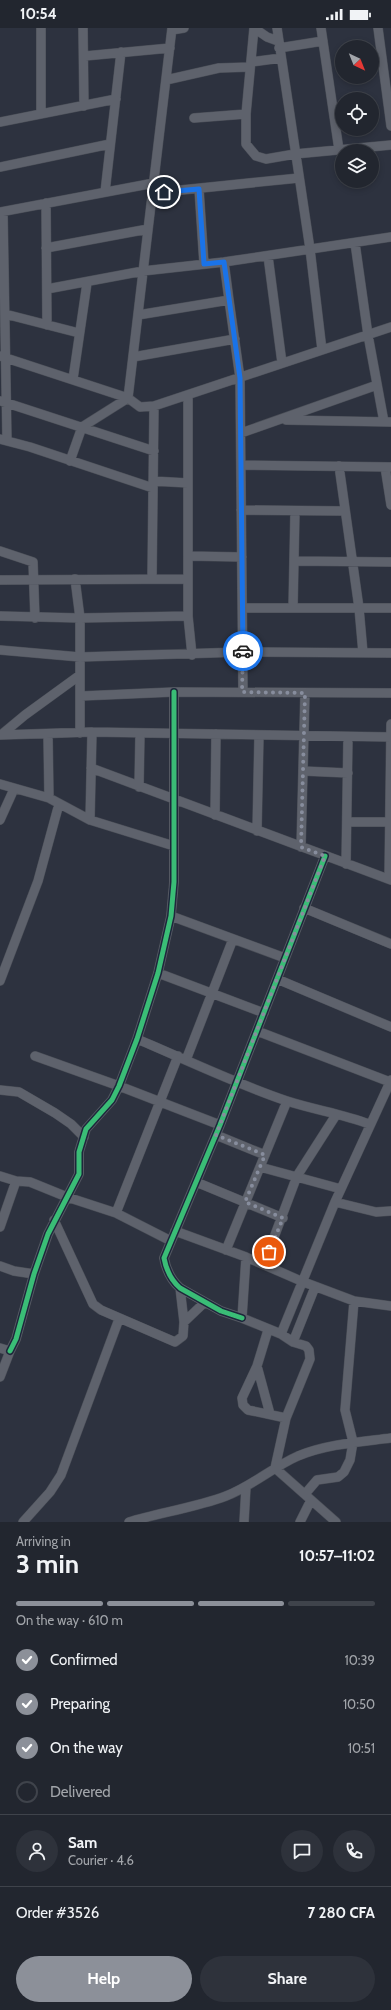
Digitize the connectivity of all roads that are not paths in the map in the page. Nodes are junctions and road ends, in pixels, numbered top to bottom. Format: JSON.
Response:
{"nodes":[{"id":1,"x":41,"y":28,"type":"edge"},
{"id":2,"x":83,"y":28,"type":"edge"},
{"id":3,"x":184,"y":28,"type":"edge"},
{"id":4,"x":254,"y":28,"type":"edge"},
{"id":5,"x":277,"y":28,"type":"edge"},
{"id":6,"x":321,"y":28,"type":"edge"},
{"id":7,"x":378,"y":28,"type":"edge"},
{"id":8,"x":172,"y":29,"type":"edge"},
{"id":9,"x":323,"y":41,"type":"junction"},
{"id":10,"x":279,"y":44,"type":"junction"},
{"id":11,"x":170,"y":48,"type":"junction"},
{"id":12,"x":121,"y":52,"type":"junction"},
{"id":13,"x":85,"y":56,"type":"junction"},
{"id":14,"x":281,"y":58,"type":"junction"},
{"id":15,"x":250,"y":64,"type":"junction"},
{"id":16,"x":166,"y":80,"type":"junction"},
{"id":17,"x":116,"y":99,"type":"junction"},
{"id":18,"x":84,"y":106,"type":"junction"},
{"id":19,"x":42,"y":114,"type":"junction"},
{"id":20,"x":246,"y":114,"type":"junction"},
{"id":21,"x":390,"y":116,"type":"edge"},
{"id":22,"x":194,"y":118,"type":"dead end"},
{"id":23,"x":0,"y":122,"type":"edge"},
{"id":24,"x":391,"y":126,"type":"edge"},
{"id":25,"x":110,"y":144,"type":"junction"},
{"id":26,"x":338,"y":144,"type":"edge"},
{"id":27,"x":391,"y":145,"type":"edge"},
{"id":28,"x":379,"y":146,"type":"edge"},
{"id":29,"x":335,"y":150,"type":"edge"},
{"id":30,"x":295,"y":154,"type":"junction"},
{"id":31,"x":0,"y":167,"type":"edge"},
{"id":32,"x":299,"y":178,"type":"junction"},
{"id":33,"x":154,"y":183,"type":"junction"},
{"id":34,"x":199,"y":189,"type":"junction"},
{"id":35,"x":105,"y":192,"type":"junction"},
{"id":36,"x":152,"y":193,"type":"junction"},
{"id":37,"x":46,"y":203,"type":"junction"},
{"id":38,"x":1,"y":212,"type":"edge"},
{"id":39,"x":148,"y":229,"type":"junction"},
{"id":40,"x":391,"y":237,"type":"edge"},
{"id":41,"x":355,"y":242,"type":"junction"},
{"id":42,"x":46,"y":248,"type":"junction"},
{"id":43,"x":310,"y":249,"type":"junction"},
{"id":44,"x":268,"y":256,"type":"junction"},
{"id":45,"x":224,"y":262,"type":"junction"},
{"id":46,"x":204,"y":264,"type":"junction"},
{"id":47,"x":143,"y":271,"type":"junction"},
{"id":48,"x":87,"y":283,"type":"junction"},
{"id":49,"x":47,"y":289,"type":"junction"},
{"id":50,"x":229,"y":300,"type":"junction"},
{"id":51,"x":5,"y":314,"type":"junction"},
{"id":52,"x":138,"y":315,"type":"junction"},
{"id":53,"x":47,"y":325,"type":"junction"},
{"id":54,"x":391,"y":327,"type":"edge"},
{"id":55,"x":79,"y":332,"type":"junction"},
{"id":56,"x":368,"y":335,"type":"junction"},
{"id":57,"x":235,"y":339,"type":"junction"},
{"id":58,"x":322,"y":350,"type":"junction"},
{"id":59,"x":3,"y":357,"type":"edge"},
{"id":60,"x":133,"y":357,"type":"junction"},
{"id":61,"x":282,"y":364,"type":"junction"},
{"id":62,"x":240,"y":378,"type":"junction"},
{"id":63,"x":74,"y":379,"type":"junction"},
{"id":64,"x":377,"y":385,"type":"junction"},
{"id":65,"x":188,"y":395,"type":"junction"},
{"id":66,"x":128,"y":398,"type":"junction"},
{"id":67,"x":3,"y":401,"type":"edge"},
{"id":68,"x":154,"y":406,"type":"junction"},
{"id":69,"x":280,"y":420,"type":"junction"},
{"id":70,"x":387,"y":422,"type":"edge"},
{"id":71,"x":82,"y":427,"type":"junction"},
{"id":72,"x":240,"y":433,"type":"junction"},
{"id":73,"x":3,"y":440,"type":"edge"},
{"id":74,"x":154,"y":451,"type":"junction"},
{"id":75,"x":70,"y":460,"type":"junction"},
{"id":76,"x":241,"y":464,"type":"junction"},
{"id":77,"x":339,"y":466,"type":"junction"},
{"id":78,"x":388,"y":467,"type":"edge"},
{"id":79,"x":188,"y":483,"type":"junction"},
{"id":80,"x":153,"y":485,"type":"junction"},
{"id":81,"x":391,"y":505,"type":"edge"},
{"id":82,"x":241,"y":510,"type":"junction"},
{"id":83,"x":295,"y":510,"type":"junction"},
{"id":84,"x":345,"y":511,"type":"junction"},
{"id":85,"x":0,"y":550,"type":"edge"},
{"id":86,"x":188,"y":556,"type":"junction"},
{"id":87,"x":242,"y":557,"type":"junction"},
{"id":88,"x":294,"y":561,"type":"junction"},
{"id":89,"x":353,"y":562,"type":"junction"},
{"id":90,"x":391,"y":562,"type":"edge"},
{"id":91,"x":75,"y":579,"type":"junction"},
{"id":92,"x":152,"y":579,"type":"junction"},
{"id":93,"x":188,"y":579,"type":"junction"},
{"id":94,"x":0,"y":580,"type":"edge"},
{"id":95,"x":34,"y":580,"type":"junction"},
{"id":96,"x":243,"y":608,"type":"junction"},
{"id":97,"x":293,"y":608,"type":"junction"},
{"id":98,"x":360,"y":608,"type":"junction"},
{"id":99,"x":391,"y":608,"type":"edge"},
{"id":100,"x":0,"y":616,"type":"edge"},
{"id":101,"x":188,"y":616,"type":"junction"},
{"id":102,"x":34,"y":618,"type":"junction"},
{"id":103,"x":80,"y":618,"type":"junction"},
{"id":104,"x":0,"y":650,"type":"edge"},
{"id":105,"x":243,"y":652,"type":"junction"},
{"id":106,"x":363,"y":654,"type":"junction"},
{"id":107,"x":391,"y":654,"type":"edge"},
{"id":108,"x":192,"y":655,"type":"junction"},
{"id":109,"x":80,"y":657,"type":"junction"},
{"id":110,"x":80,"y":675,"type":"junction"},
{"id":111,"x":174,"y":692,"type":"junction"},
{"id":112,"x":242,"y":692,"type":"junction"},
{"id":113,"x":305,"y":693,"type":"junction"},
{"id":114,"x":391,"y":693,"type":"edge"},
{"id":115,"x":81,"y":696,"type":"junction"},
{"id":116,"x":391,"y":724,"type":"edge"},
{"id":117,"x":92,"y":732,"type":"junction"},
{"id":118,"x":80,"y":733,"type":"junction"},
{"id":119,"x":140,"y":733,"type":"junction"},
{"id":120,"x":173,"y":734,"type":"junction"},
{"id":121,"x":216,"y":734,"type":"junction"},
{"id":122,"x":1,"y":735,"type":"edge"},
{"id":123,"x":48,"y":735,"type":"junction"},
{"id":124,"x":259,"y":735,"type":"junction"},
{"id":125,"x":304,"y":736,"type":"junction"},
{"id":126,"x":348,"y":736,"type":"junction"},
{"id":127,"x":391,"y":737,"type":"edge"},
{"id":128,"x":91,"y":768,"type":"junction"},
{"id":129,"x":303,"y":771,"type":"junction"},
{"id":130,"x":348,"y":773,"type":"junction"},
{"id":131,"x":0,"y":784,"type":"edge"},
{"id":132,"x":139,"y":786,"type":"junction"},
{"id":133,"x":14,"y":788,"type":"junction"},
{"id":134,"x":390,"y":788,"type":"edge"},
{"id":135,"x":48,"y":798,"type":"junction"},
{"id":136,"x":173,"y":799,"type":"junction"},
{"id":137,"x":60,"y":804,"type":"junction"},
{"id":138,"x":215,"y":815,"type":"junction"},
{"id":139,"x":0,"y":820,"type":"edge"},
{"id":140,"x":90,"y":820,"type":"junction"},
{"id":141,"x":346,"y":822,"type":"junction"},
{"id":142,"x":389,"y":822,"type":"junction"},
{"id":143,"x":257,"y":831,"type":"junction"},
{"id":144,"x":390,"y":833,"type":"edge"},
{"id":145,"x":174,"y":846,"type":"junction"},
{"id":146,"x":301,"y":847,"type":"junction"},
{"id":147,"x":325,"y":856,"type":"junction"},
{"id":148,"x":346,"y":864,"type":"junction"},
{"id":149,"x":390,"y":880,"type":"edge"},
{"id":150,"x":304,"y":908,"type":"junction"},
{"id":151,"x":171,"y":916,"type":"junction"},
{"id":152,"x":233,"y":938,"type":"junction"},
{"id":153,"x":391,"y":944,"type":"edge"},
{"id":154,"x":4,"y":957,"type":"edge"},
{"id":155,"x":285,"y":958,"type":"junction"},
{"id":156,"x":158,"y":973,"type":"junction"},
{"id":157,"x":277,"y":979,"type":"junction"},
{"id":158,"x":0,"y":981,"type":"edge"},
{"id":159,"x":212,"y":993,"type":"junction"},
{"id":160,"x":264,"y":1013,"type":"junction"},
{"id":161,"x":391,"y":1027,"type":"edge"},
{"id":162,"x":257,"y":1031,"type":"junction"},
{"id":163,"x":137,"y":1039,"type":"junction"},
{"id":164,"x":35,"y":1056,"type":"dead end"},
{"id":165,"x":182,"y":1058,"type":"junction"},
{"id":166,"x":391,"y":1081,"type":"edge"},
{"id":167,"x":237,"y":1082,"type":"junction"},
{"id":168,"x":119,"y":1086,"type":"junction"},
{"id":169,"x":0,"y":1090,"type":"edge"},
{"id":170,"x":287,"y":1101,"type":"junction"},
{"id":171,"x":159,"y":1102,"type":"junction"},
{"id":172,"x":336,"y":1115,"type":"junction"},
{"id":173,"x":369,"y":1124,"type":"junction"},
{"id":174,"x":220,"y":1125,"type":"junction"},
{"id":175,"x":216,"y":1135,"type":"junction"},
{"id":176,"x":84,"y":1137,"type":"junction"},
{"id":177,"x":265,"y":1155,"type":"junction"},
{"id":178,"x":260,"y":1168,"type":"junction"},
{"id":179,"x":0,"y":1176,"type":"edge"},
{"id":180,"x":297,"y":1176,"type":"junction"},
{"id":181,"x":16,"y":1181,"type":"junction"},
{"id":182,"x":196,"y":1182,"type":"junction"},
{"id":183,"x":341,"y":1189,"type":"junction"},
{"id":184,"x":67,"y":1197,"type":"junction"},
{"id":185,"x":245,"y":1202,"type":"junction"},
{"id":186,"x":334,"y":1202,"type":"junction"},
{"id":187,"x":391,"y":1211,"type":"edge"},
{"id":188,"x":116,"y":1213,"type":"junction"},
{"id":189,"x":283,"y":1218,"type":"junction"},
{"id":190,"x":54,"y":1220,"type":"junction"},
{"id":191,"x":0,"y":1227,"type":"edge"},
{"id":192,"x":174,"y":1231,"type":"junction"},
{"id":193,"x":171,"y":1241,"type":"junction"},
{"id":194,"x":226,"y":1250,"type":"junction"},
{"id":195,"x":246,"y":1257,"type":"junction"},
{"id":196,"x":264,"y":1264,"type":"junction"},
{"id":197,"x":0,"y":1266,"type":"edge"},
{"id":198,"x":34,"y":1274,"type":"junction"},
{"id":199,"x":302,"y":1281,"type":"junction"},
{"id":200,"x":315,"y":1286,"type":"junction"},
{"id":201,"x":180,"y":1288,"type":"junction"},
{"id":202,"x":354,"y":1301,"type":"junction"},
{"id":203,"x":205,"y":1302,"type":"junction"},
{"id":204,"x":391,"y":1306,"type":"edge"},
{"id":205,"x":242,"y":1318,"type":"junction"},
{"id":206,"x":119,"y":1319,"type":"junction"},
{"id":207,"x":184,"y":1322,"type":"junction"},
{"id":208,"x":268,"y":1330,"type":"junction"},
{"id":209,"x":281,"y":1334,"type":"junction"},
{"id":210,"x":293,"y":1342,"type":"junction"},
{"id":211,"x":0,"y":1348,"type":"edge"},
{"id":212,"x":10,"y":1351,"type":"junction"},
{"id":213,"x":257,"y":1366,"type":"junction"},
{"id":214,"x":0,"y":1377,"type":"edge"},
{"id":215,"x":270,"y":1414,"type":"junction"},
{"id":216,"x":286,"y":1418,"type":"junction"},
{"id":217,"x":391,"y":1438,"type":"edge"},
{"id":218,"x":354,"y":1442,"type":"junction"},
{"id":219,"x":275,"y":1468,"type":"junction"},
{"id":220,"x":246,"y":1487,"type":"junction"},
{"id":221,"x":308,"y":1497,"type":"junction"},
{"id":222,"x":23,"y":1522,"type":"edge"},
{"id":223,"x":129,"y":1522,"type":"edge"},
{"id":224,"x":244,"y":1522,"type":"edge"},
{"id":225,"x":300,"y":1522,"type":"edge"},
{"id":226,"x":336,"y":1522,"type":"edge"}],
"edges":[{"from":1,"to":19,"type":"street"},
{"from":2,"to":13,"type":"street"},
{"from":3,"to":8,"type":"street"},
{"from":4,"to":10,"type":"street"},
{"from":4,"to":15,"type":"street"},
{"from":5,"to":10,"type":"street"},
{"from":6,"to":9,"type":"street"},
{"from":7,"to":21,"type":"street"},
{"from":8,"to":11,"type":"street"},
{"from":9,"to":10,"type":"street"},
{"from":9,"to":26,"type":"street"},
{"from":10,"to":14,"type":"street"},
{"from":11,"to":12,"type":"street"},
{"from":11,"to":16,"type":"street"},
{"from":12,"to":13,"type":"street"},
{"from":12,"to":17,"type":"street"},
{"from":13,"to":18,"type":"street"},
{"from":14,"to":15,"type":"street"},
{"from":14,"to":30,"type":"street"},
{"from":15,"to":16,"type":"street"},
{"from":15,"to":20,"type":"street"},
{"from":16,"to":33,"type":"street"},
{"from":17,"to":18,"type":"street"},
{"from":17,"to":25,"type":"street"},
{"from":18,"to":19,"type":"street"},
{"from":19,"to":23,"type":"street"},
{"from":20,"to":22,"type":"street"},
{"from":20,"to":30,"type":"street"},
{"from":21,"to":24,"type":"street"},
{"from":25,"to":31,"type":"street"},
{"from":25,"to":35,"type":"street"},
{"from":27,"to":28,"type":"street"},
{"from":29,"to":30,"type":"street"},
{"from":30,"to":32,"type":"street"},
{"from":32,"to":34,"type":"street"},
{"from":32,"to":43,"type":"street"},
{"from":33,"to":35,"type":"street"},
{"from":33,"to":36,"type":"street"},
{"from":34,"to":36,"type":"street"},
{"from":34,"to":46,"type":"street"},
{"from":35,"to":37,"type":"street"},
{"from":36,"to":39,"type":"street"},
{"from":37,"to":38,"type":"street"},
{"from":37,"to":42,"type":"street"},
{"from":38,"to":51,"type":"street"},
{"from":39,"to":42,"type":"street"},
{"from":39,"to":47,"type":"street"},
{"from":40,"to":41,"type":"street"},
{"from":41,"to":43,"type":"street"},
{"from":41,"to":56,"type":"street"},
{"from":42,"to":49,"type":"street"},
{"from":43,"to":44,"type":"street"},
{"from":43,"to":58,"type":"street"},
{"from":44,"to":45,"type":"street"},
{"from":44,"to":61,"type":"street"},
{"from":45,"to":46,"type":"street"},
{"from":45,"to":50,"type":"street"},
{"from":46,"to":47,"type":"street"},
{"from":47,"to":48,"type":"street"},
{"from":47,"to":52,"type":"street"},
{"from":48,"to":49,"type":"street"},
{"from":48,"to":55,"type":"street"},
{"from":49,"to":53,"type":"street"},
{"from":50,"to":52,"type":"street"},
{"from":50,"to":57,"type":"street"},
{"from":51,"to":53,"type":"street"},
{"from":51,"to":59,"type":"street"},
{"from":52,"to":60,"type":"street"},
{"from":53,"to":55,"type":"street"},
{"from":54,"to":56,"type":"street"},
{"from":55,"to":63,"type":"street"},
{"from":56,"to":58,"type":"street"},
{"from":56,"to":64,"type":"street"},
{"from":57,"to":60,"type":"street"},
{"from":57,"to":62,"type":"street"},
{"from":58,"to":61,"type":"street"},
{"from":59,"to":63,"type":"street"},
{"from":59,"to":67,"type":"street"},
{"from":60,"to":66,"type":"street"},
{"from":61,"to":62,"type":"street"},
{"from":62,"to":65,"type":"street"},
{"from":62,"to":72,"type":"street"},
{"from":63,"to":66,"type":"street"},
{"from":64,"to":69,"type":"street"},
{"from":64,"to":70,"type":"street"},
{"from":65,"to":68,"type":"street"},
{"from":65,"to":79,"type":"street"},
{"from":66,"to":68,"type":"street"},
{"from":66,"to":71,"type":"street"},
{"from":67,"to":71,"type":"street"},
{"from":67,"to":73,"type":"street"},
{"from":68,"to":74,"type":"street"},
{"from":69,"to":70,"type":"street"},
{"from":69,"to":72,"type":"street"},
{"from":71,"to":74,"type":"street"},
{"from":71,"to":75,"type":"street"},
{"from":72,"to":76,"type":"street"},
{"from":73,"to":75,"type":"street"},
{"from":74,"to":80,"type":"street"},
{"from":75,"to":80,"type":"street"},
{"from":76,"to":77,"type":"street"},
{"from":76,"to":82,"type":"street"},
{"from":77,"to":78,"type":"street"},
{"from":77,"to":84,"type":"street"},
{"from":78,"to":81,"type":"street"},
{"from":79,"to":80,"type":"street"},
{"from":79,"to":86,"type":"street"},
{"from":80,"to":92,"type":"street"},
{"from":82,"to":83,"type":"street"},
{"from":82,"to":87,"type":"street"},
{"from":83,"to":84,"type":"street"},
{"from":83,"to":88,"type":"street"},
{"from":84,"to":89,"type":"street"},
{"from":85,"to":95,"type":"street"},
{"from":86,"to":87,"type":"street"},
{"from":86,"to":93,"type":"street"},
{"from":87,"to":96,"type":"street"},
{"from":88,"to":89,"type":"street"},
{"from":88,"to":97,"type":"street"},
{"from":89,"to":90,"type":"street"},
{"from":89,"to":98,"type":"street"},
{"from":91,"to":92,"type":"street"},
{"from":91,"to":95,"type":"street"},
{"from":91,"to":103,"type":"street"},
{"from":92,"to":93,"type":"street"},
{"from":93,"to":101,"type":"street"},
{"from":94,"to":95,"type":"street"},
{"from":95,"to":102,"type":"street"},
{"from":96,"to":97,"type":"street"},
{"from":96,"to":105,"type":"street"},
{"from":97,"to":98,"type":"street"},
{"from":98,"to":99,"type":"street"},
{"from":98,"to":106,"type":"street"},
{"from":100,"to":102,"type":"street"},
{"from":101,"to":103,"type":"street"},
{"from":101,"to":108,"type":"street"},
{"from":102,"to":103,"type":"street"},
{"from":103,"to":109,"type":"street"},
{"from":104,"to":109,"type":"street"},
{"from":105,"to":106,"type":"street"},
{"from":105,"to":108,"type":"street"},
{"from":105,"to":112,"type":"street"},
{"from":106,"to":107,"type":"street"},
{"from":108,"to":109,"type":"street"},
{"from":109,"to":110,"type":"street"},
{"from":110,"to":115,"type":"street"},
{"from":110,"to":122,"type":"street"},
{"from":111,"to":112,"type":"street"},
{"from":111,"to":115,"type":"street"},
{"from":111,"to":120,"type":"street"},
{"from":112,"to":113,"type":"street"},
{"from":113,"to":114,"type":"street"},
{"from":113,"to":125,"type":"street"},
{"from":115,"to":118,"type":"street"},
{"from":116,"to":127,"type":"street"},
{"from":117,"to":118,"type":"street"},
{"from":117,"to":119,"type":"street"},
{"from":117,"to":128,"type":"street"},
{"from":118,"to":123,"type":"street"},
{"from":119,"to":120,"type":"street"},
{"from":119,"to":132,"type":"street"},
{"from":120,"to":121,"type":"street"},
{"from":120,"to":136,"type":"street"},
{"from":121,"to":124,"type":"street"},
{"from":121,"to":138,"type":"street"},
{"from":122,"to":123,"type":"street"},
{"from":123,"to":135,"type":"street"},
{"from":124,"to":125,"type":"street"},
{"from":124,"to":143,"type":"street"},
{"from":125,"to":126,"type":"street"},
{"from":125,"to":129,"type":"street"},
{"from":126,"to":127,"type":"street"},
{"from":126,"to":130,"type":"street"},
{"from":127,"to":134,"type":"street"},
{"from":128,"to":132,"type":"street"},
{"from":128,"to":140,"type":"street"},
{"from":129,"to":130,"type":"street"},
{"from":129,"to":146,"type":"street"},
{"from":130,"to":141,"type":"street"},
{"from":131,"to":133,"type":"street"},
{"from":132,"to":136,"type":"street"},
{"from":133,"to":135,"type":"street"},
{"from":133,"to":139,"type":"street"},
{"from":134,"to":142,"type":"street"},
{"from":135,"to":137,"type":"street"},
{"from":136,"to":138,"type":"street"},
{"from":136,"to":145,"type":"street"},
{"from":137,"to":140,"type":"street"},
{"from":137,"to":154,"type":"street"},
{"from":138,"to":143,"type":"street"},
{"from":140,"to":145,"type":"street"},
{"from":141,"to":142,"type":"street"},
{"from":141,"to":148,"type":"street"},
{"from":142,"to":144,"type":"street"},
{"from":143,"to":146,"type":"street"},
{"from":144,"to":149,"type":"street"},
{"from":145,"to":151,"type":"street"},
{"from":146,"to":147,"type":"street"},
{"from":147,"to":148,"type":"street"},
{"from":147,"to":150,"type":"street"},
{"from":148,"to":149,"type":"street"},
{"from":150,"to":153,"type":"street"},
{"from":150,"to":155,"type":"street"},
{"from":151,"to":152,"type":"street"},
{"from":151,"to":156,"type":"street"},
{"from":152,"to":155,"type":"street"},
{"from":152,"to":159,"type":"street"},
{"from":154,"to":158,"type":"street"},
{"from":155,"to":157,"type":"street"},
{"from":156,"to":159,"type":"street"},
{"from":156,"to":163,"type":"street"},
{"from":157,"to":160,"type":"street"},
{"from":157,"to":161,"type":"street"},
{"from":159,"to":160,"type":"street"},
{"from":159,"to":165,"type":"street"},
{"from":160,"to":162,"type":"street"},
{"from":162,"to":166,"type":"street"},
{"from":162,"to":167,"type":"street"},
{"from":163,"to":165,"type":"street"},
{"from":163,"to":168,"type":"street"},
{"from":164,"to":168,"type":"street"},
{"from":165,"to":167,"type":"street"},
{"from":165,"to":171,"type":"street"},
{"from":166,"to":173,"type":"street"},
{"from":167,"to":170,"type":"street"},
{"from":167,"to":174,"type":"street"},
{"from":168,"to":171,"type":"street"},
{"from":168,"to":176,"type":"street"},
{"from":169,"to":176,"type":"street"},
{"from":170,"to":172,"type":"street"},
{"from":170,"to":177,"type":"street"},
{"from":171,"to":174,"type":"street"},
{"from":171,"to":188,"type":"street"},
{"from":172,"to":173,"type":"street"},
{"from":172,"to":180,"type":"street"},
{"from":173,"to":183,"type":"street"},
{"from":174,"to":175,"type":"street"},
{"from":175,"to":177,"type":"street"},
{"from":175,"to":182,"type":"street"},
{"from":176,"to":184,"type":"street"},
{"from":177,"to":178,"type":"street"},
{"from":178,"to":180,"type":"street"},
{"from":178,"to":185,"type":"street"},
{"from":179,"to":181,"type":"street"},
{"from":180,"to":183,"type":"street"},
{"from":180,"to":189,"type":"street"},
{"from":181,"to":184,"type":"street"},
{"from":181,"to":191,"type":"street"},
{"from":182,"to":185,"type":"street"},
{"from":182,"to":192,"type":"street"},
{"from":183,"to":186,"type":"street"},
{"from":184,"to":188,"type":"street"},
{"from":184,"to":190,"type":"street"},
{"from":185,"to":189,"type":"street"},
{"from":185,"to":194,"type":"street"},
{"from":186,"to":187,"type":"street"},
{"from":186,"to":199,"type":"street"},
{"from":188,"to":193,"type":"street"},
{"from":189,"to":196,"type":"street"},
{"from":190,"to":198,"type":"street"},
{"from":190,"to":206,"type":"street"},
{"from":192,"to":193,"type":"street"},
{"from":192,"to":194,"type":"street"},
{"from":193,"to":201,"type":"street"},
{"from":194,"to":195,"type":"street"},
{"from":195,"to":196,"type":"street"},
{"from":195,"to":205,"type":"street"},
{"from":196,"to":199,"type":"street"},
{"from":197,"to":198,"type":"street"},
{"from":198,"to":212,"type":"street"},
{"from":199,"to":200,"type":"street"},
{"from":199,"to":209,"type":"street"},
{"from":200,"to":202,"type":"street"},
{"from":200,"to":210,"type":"street"},
{"from":201,"to":203,"type":"street"},
{"from":201,"to":207,"type":"street"},
{"from":202,"to":204,"type":"street"},
{"from":202,"to":218,"type":"street"},
{"from":203,"to":205,"type":"street"},
{"from":203,"to":207,"type":"street"},
{"from":205,"to":208,"type":"street"},
{"from":206,"to":207,"type":"street"},
{"from":206,"to":222,"type":"street"},
{"from":208,"to":209,"type":"street"},
{"from":208,"to":213,"type":"street"},
{"from":209,"to":210,"type":"street"},
{"from":210,"to":216,"type":"street"},
{"from":211,"to":212,"type":"street"},
{"from":212,"to":214,"type":"street"},
{"from":213,"to":215,"type":"street"},
{"from":213,"to":215,"type":"street"},
{"from":215,"to":216,"type":"street"},
{"from":216,"to":219,"type":"street"},
{"from":217,"to":218,"type":"street"},
{"from":218,"to":219,"type":"street"},
{"from":218,"to":221,"type":"street"},
{"from":219,"to":220,"type":"street"},
{"from":219,"to":221,"type":"street"},
{"from":220,"to":223,"type":"street"},
{"from":220,"to":224,"type":"street"},
{"from":221,"to":225,"type":"street"},
{"from":221,"to":226,"type":"street"}]}
